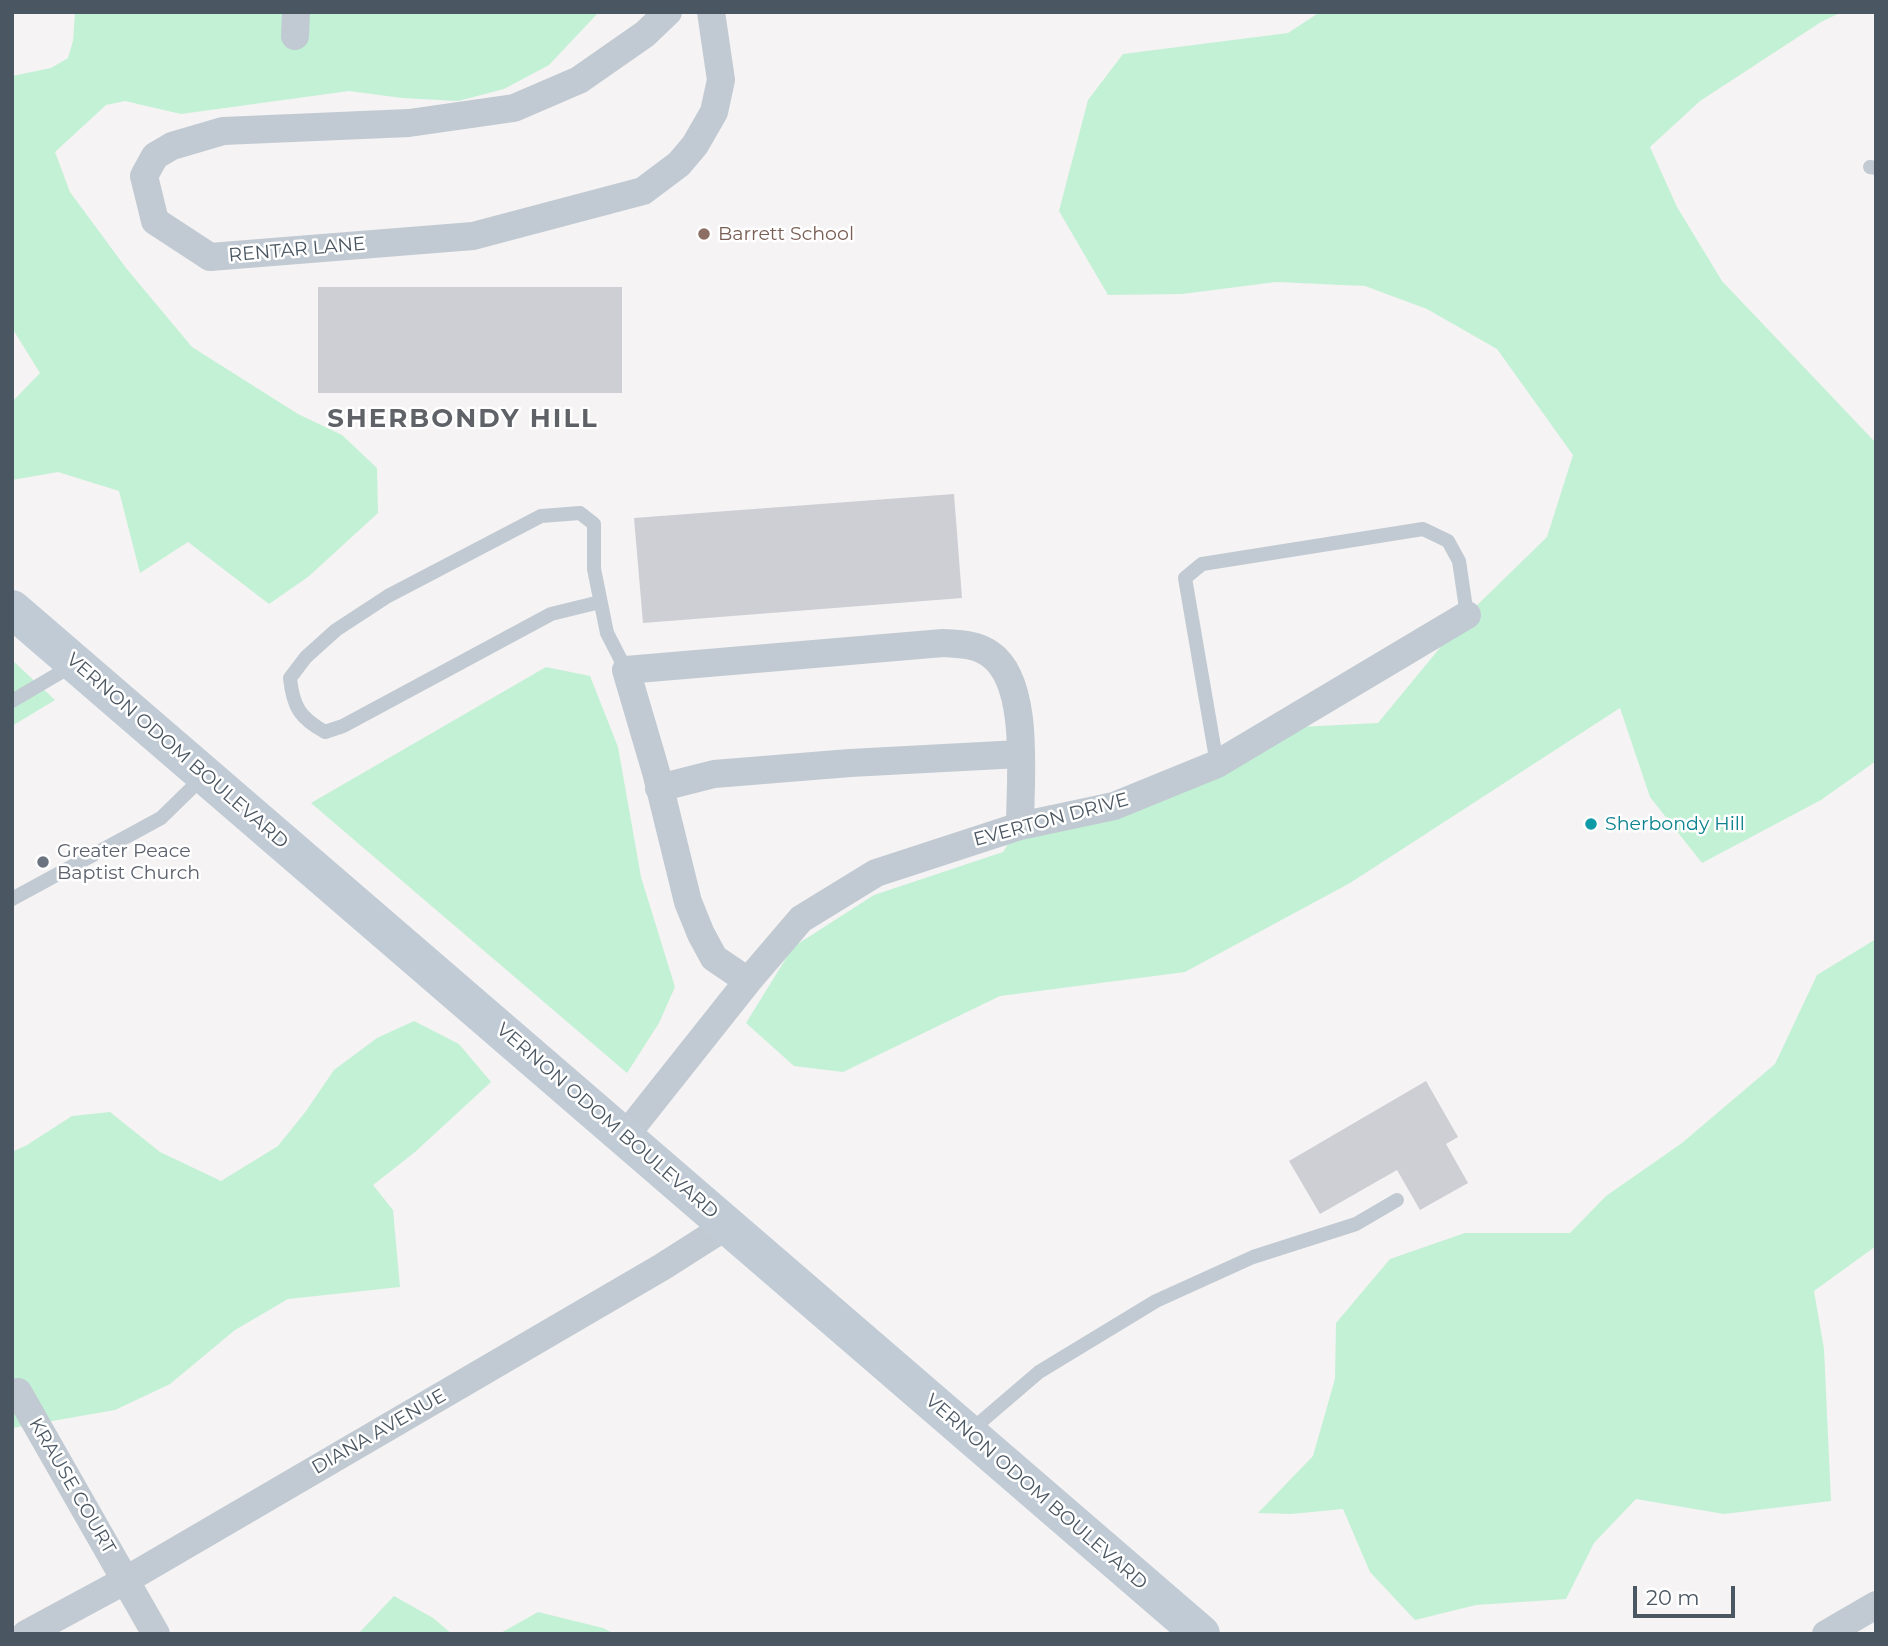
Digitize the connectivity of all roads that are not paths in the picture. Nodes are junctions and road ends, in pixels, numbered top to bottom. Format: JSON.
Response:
{"nodes":[{"id":1,"x":668,"y":12,"type":"edge"},
{"id":2,"x":711,"y":12,"type":"edge"},
{"id":3,"x":600,"y":602,"type":"junction"},
{"id":4,"x":12,"y":609,"type":"edge"},
{"id":5,"x":1467,"y":615,"type":"joint"},
{"id":6,"x":76,"y":664,"type":"junction"},
{"id":7,"x":626,"y":670,"type":"junction"},
{"id":8,"x":12,"y":701,"type":"edge"},
{"id":9,"x":1020,"y":754,"type":"junction"},
{"id":10,"x":1217,"y":764,"type":"junction"},
{"id":11,"x":205,"y":775,"type":"junction"},
{"id":12,"x":659,"y":788,"type":"junction"},
{"id":13,"x":1020,"y":826,"type":"junction"},
{"id":14,"x":12,"y":900,"type":"edge"},
{"id":15,"x":748,"y":981,"type":"junction"},
{"id":16,"x":625,"y":1136,"type":"junction"},
{"id":17,"x":1397,"y":1200,"type":"dead end"},
{"id":18,"x":728,"y":1225,"type":"junction"},
{"id":19,"x":18,"y":1392,"type":"dead end"},
{"id":20,"x":968,"y":1433,"type":"junction"},
{"id":21,"x":126,"y":1580,"type":"junction"},
{"id":22,"x":1876,"y":1605,"type":"edge"},
{"id":23,"x":26,"y":1634,"type":"edge"},
{"id":24,"x":156,"y":1634,"type":"edge"},
{"id":25,"x":1200,"y":1634,"type":"edge"},
{"id":26,"x":1826,"y":1634,"type":"edge"}],
"edges":[{"from":1,"to":2,"type":"street","name":"RENTAR LANE"},
{"from":3,"to":3,"type":"lane"},
{"from":3,"to":7,"type":"lane"},
{"from":4,"to":6,"type":"main road","name":"VERNON ODOM BOULEVARD"},
{"from":5,"to":10,"type":"street","name":"EVERTON DRIVE"},
{"from":5,"to":10,"type":"lane"},
{"from":6,"to":8,"type":"lane"},
{"from":6,"to":11,"type":"main road","name":"VERNON ODOM BOULEVARD"},
{"from":7,"to":9,"type":"street"},
{"from":7,"to":12,"type":"street"},
{"from":9,"to":12,"type":"street"},
{"from":9,"to":13,"type":"street"},
{"from":10,"to":13,"type":"street","name":"EVERTON DRIVE"},
{"from":11,"to":14,"type":"lane"},
{"from":11,"to":16,"type":"main road","name":"VERNON ODOM BOULEVARD"},
{"from":12,"to":15,"type":"street"},
{"from":13,"to":15,"type":"street","name":"EVERTON DRIVE"},
{"from":15,"to":16,"type":"street","name":"EVERTON DRIVE"},
{"from":16,"to":18,"type":"main road","name":"VERNON ODOM BOULEVARD"},
{"from":17,"to":20,"type":"lane"},
{"from":18,"to":20,"type":"main road","name":"VERNON ODOM BOULEVARD"},
{"from":18,"to":21,"type":"street","name":"DIANA AVENUE"},
{"from":19,"to":21,"type":"street","name":"KRAUSE COURT"},
{"from":20,"to":25,"type":"main road","name":"VERNON ODOM BOULEVARD"},
{"from":21,"to":23,"type":"street","name":"DIANA AVENUE"},
{"from":21,"to":24,"type":"street","name":"KRAUSE COURT"},
{"from":22,"to":26,"type":"street"}]}
